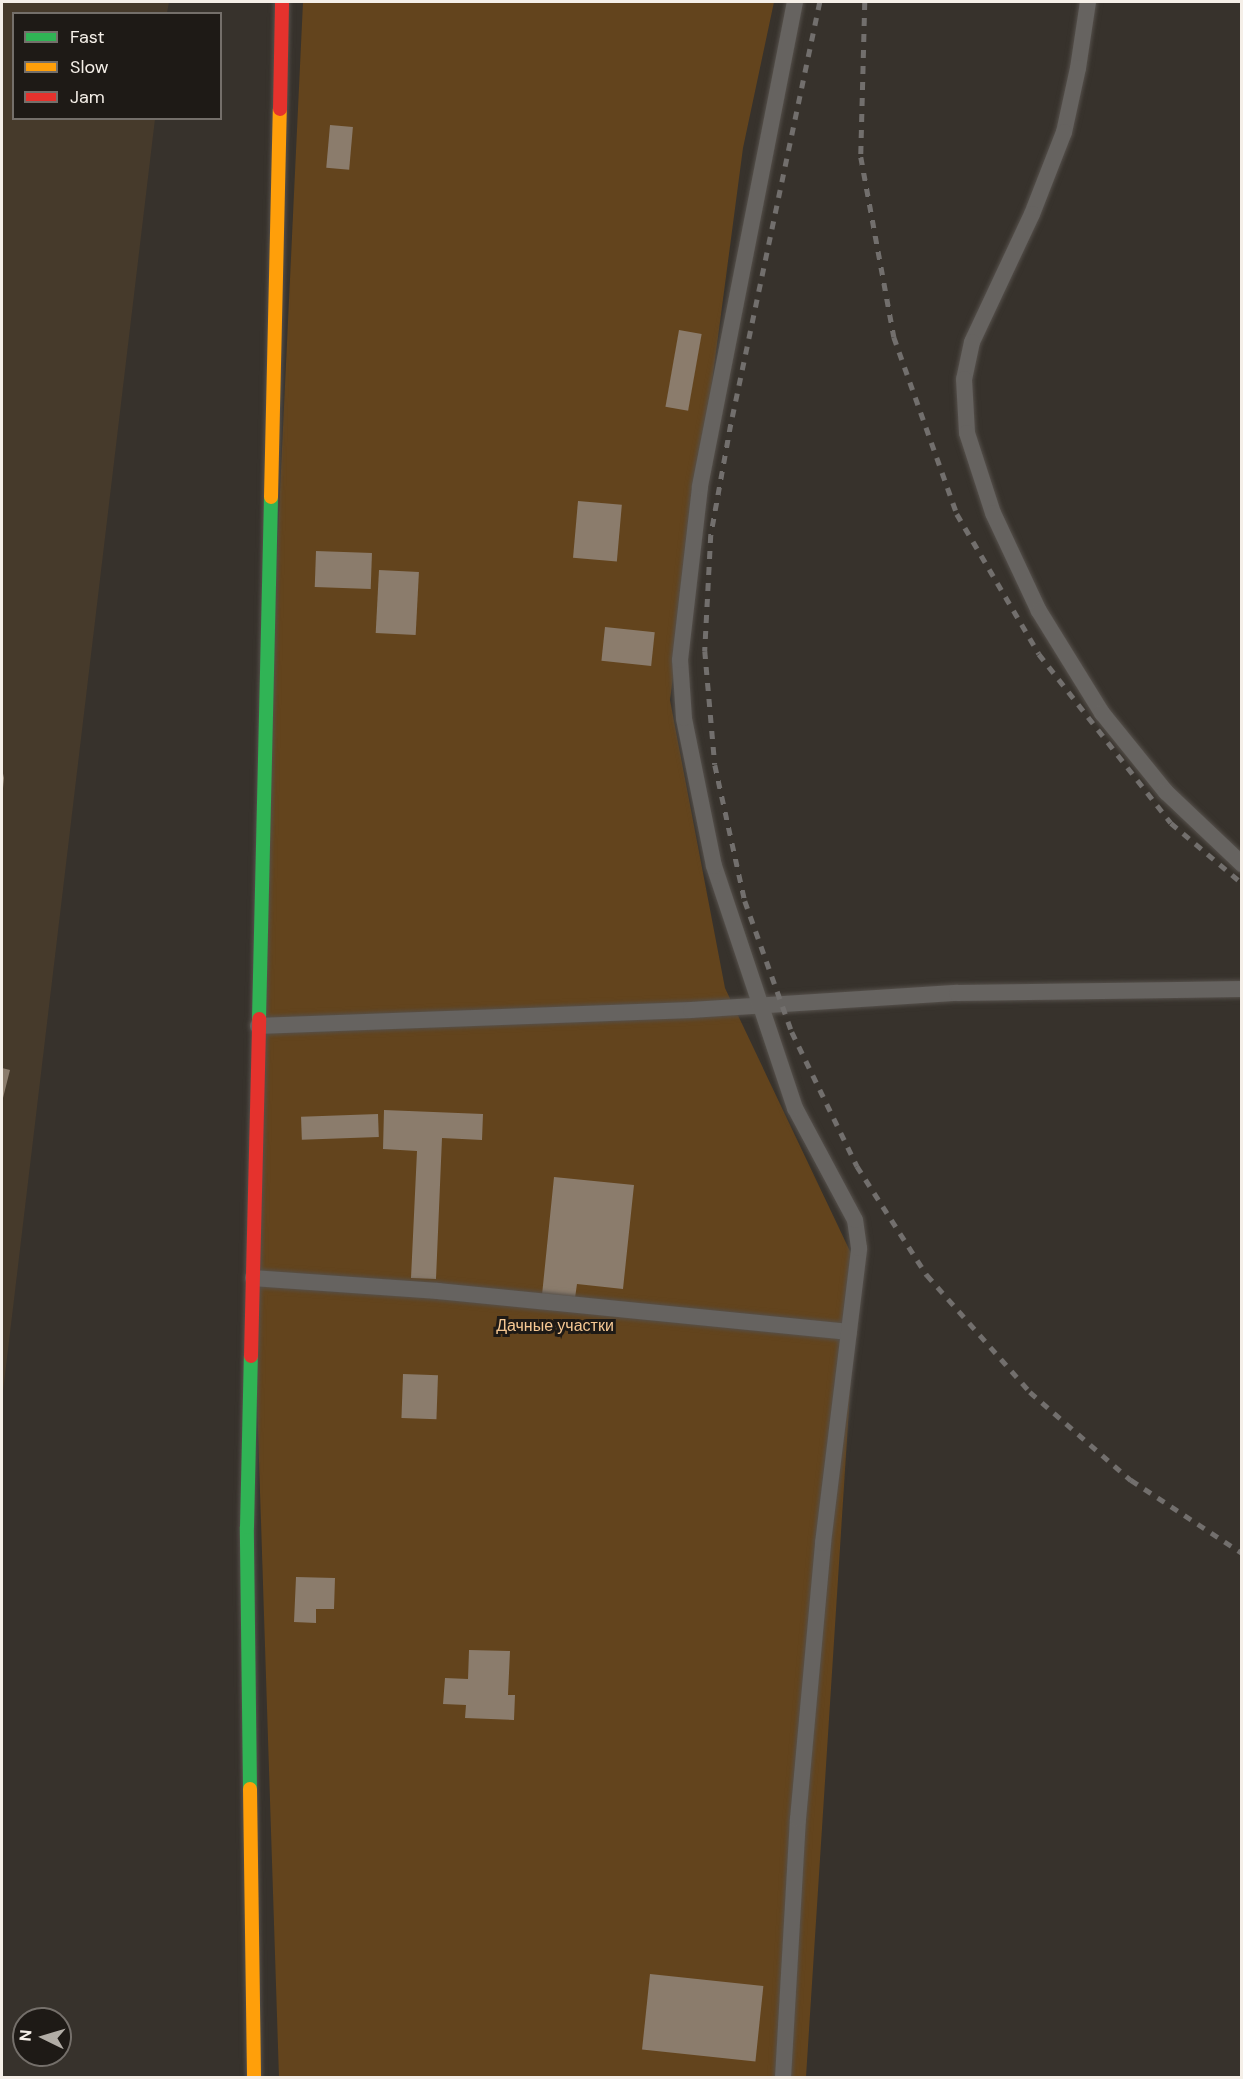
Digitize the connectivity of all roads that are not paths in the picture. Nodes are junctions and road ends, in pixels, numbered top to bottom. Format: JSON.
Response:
{"nodes":[{"id":1,"x":282,"y":2,"type":"edge"},
{"id":2,"x":795,"y":2,"type":"edge"},
{"id":3,"x":1088,"y":2,"type":"edge"},
{"id":4,"x":1242,"y":864,"type":"edge"},
{"id":5,"x":1242,"y":989,"type":"edge"},
{"id":6,"x":758,"y":1006,"type":"junction"},
{"id":7,"x":258,"y":1026,"type":"junction"},
{"id":8,"x":253,"y":1278,"type":"junction"},
{"id":9,"x":849,"y":1332,"type":"junction"},
{"id":10,"x":254,"y":2078,"type":"edge"},
{"id":11,"x":783,"y":2078,"type":"edge"}],
"edges":[{"from":1,"to":7,"type":"main road"},
{"from":2,"to":6,"type":"lane"},
{"from":3,"to":4,"type":"lane"},
{"from":5,"to":6,"type":"lane"},
{"from":6,"to":7,"type":"lane"},
{"from":6,"to":9,"type":"lane"},
{"from":7,"to":8,"type":"main road"},
{"from":8,"to":9,"type":"lane"},
{"from":8,"to":10,"type":"main road"},
{"from":9,"to":11,"type":"lane"}]}
